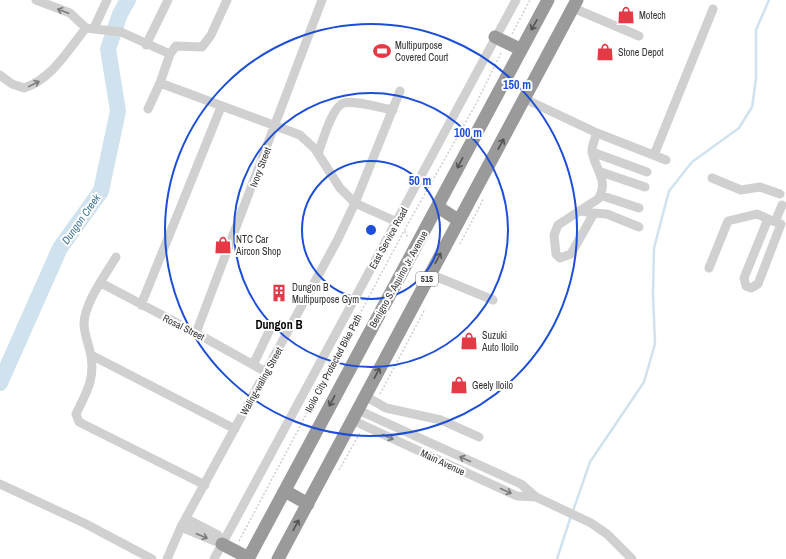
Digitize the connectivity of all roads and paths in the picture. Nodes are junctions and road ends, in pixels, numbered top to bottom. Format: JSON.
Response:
{"nodes":[{"id":1,"x":36,"y":0,"type":"edge"},
{"id":2,"x":107,"y":0,"type":"edge"},
{"id":3,"x":168,"y":0,"type":"edge"},
{"id":4,"x":227,"y":0,"type":"edge"},
{"id":5,"x":322,"y":0,"type":"edge"},
{"id":6,"x":516,"y":0,"type":"edge"},
{"id":7,"x":530,"y":0,"type":"edge"},
{"id":8,"x":548,"y":0,"type":"edge"},
{"id":9,"x":575,"y":4,"type":"edge"},
{"id":10,"x":713,"y":9,"type":"dead end"},
{"id":11,"x":93,"y":28,"type":"junction"},
{"id":12,"x":639,"y":36,"type":"dead end"},
{"id":13,"x":501,"y":40,"type":"junction"},
{"id":14,"x":146,"y":45,"type":"junction"},
{"id":15,"x":520,"y":49,"type":"junction"},
{"id":16,"x":170,"y":54,"type":"junction"},
{"id":17,"x":0,"y":75,"type":"edge"},
{"id":18,"x":160,"y":83,"type":"junction"},
{"id":19,"x":400,"y":91,"type":"dead end"},
{"id":20,"x":526,"y":98,"type":"junction"},
{"id":21,"x":221,"y":107,"type":"junction"},
{"id":22,"x":148,"y":109,"type":"dead end"},
{"id":23,"x":393,"y":110,"type":"junction"},
{"id":24,"x":275,"y":127,"type":"junction"},
{"id":25,"x":597,"y":133,"type":"junction"},
{"id":26,"x":592,"y":152,"type":"junction"},
{"id":27,"x":318,"y":154,"type":"junction"},
{"id":28,"x":654,"y":155,"type":"junction"},
{"id":29,"x":666,"y":160,"type":"dead end"},
{"id":30,"x":601,"y":172,"type":"junction"},
{"id":31,"x":647,"y":172,"type":"dead end"},
{"id":32,"x":712,"y":178,"type":"dead end"},
{"id":33,"x":645,"y":187,"type":"dead end"},
{"id":34,"x":783,"y":192,"type":"edge"},
{"id":35,"x":600,"y":195,"type":"junction"},
{"id":36,"x":356,"y":203,"type":"junction"},
{"id":37,"x":784,"y":205,"type":"edge"},
{"id":38,"x":438,"y":207,"type":"junction"},
{"id":39,"x":639,"y":208,"type":"dead end"},
{"id":40,"x":580,"y":211,"type":"junction"},
{"id":41,"x":594,"y":213,"type":"junction"},
{"id":42,"x":458,"y":220,"type":"junction"},
{"id":43,"x":397,"y":222,"type":"junction"},
{"id":44,"x":778,"y":223,"type":"edge"},
{"id":45,"x":639,"y":227,"type":"dead end"},
{"id":46,"x":116,"y":257,"type":"dead end"},
{"id":47,"x":709,"y":268,"type":"dead end"},
{"id":48,"x":430,"y":274,"type":"junction"},
{"id":49,"x":101,"y":283,"type":"junction"},
{"id":50,"x":493,"y":300,"type":"dead end"},
{"id":51,"x":142,"y":306,"type":"junction"},
{"id":52,"x":272,"y":325,"type":"dead end"},
{"id":53,"x":196,"y":333,"type":"junction"},
{"id":54,"x":91,"y":355,"type":"junction"},
{"id":55,"x":253,"y":365,"type":"junction"},
{"id":56,"x":266,"y":372,"type":"junction"},
{"id":57,"x":365,"y":396,"type":"junction"},
{"id":58,"x":355,"y":415,"type":"junction"},
{"id":59,"x":235,"y":429,"type":"junction"},
{"id":60,"x":479,"y":437,"type":"dead end"},
{"id":61,"x":0,"y":484,"type":"edge"},
{"id":62,"x":205,"y":484,"type":"junction"},
{"id":63,"x":285,"y":491,"type":"junction"},
{"id":64,"x":308,"y":504,"type":"junction"},
{"id":65,"x":187,"y":519,"type":"junction"},
{"id":66,"x":182,"y":527,"type":"junction"},
{"id":67,"x":222,"y":544,"type":"junction"},
{"id":68,"x":234,"y":551,"type":"junction"},
{"id":69,"x":248,"y":558,"type":"edge"},
{"id":70,"x":152,"y":559,"type":"edge"},
{"id":71,"x":168,"y":559,"type":"edge"},
{"id":72,"x":214,"y":559,"type":"edge"},
{"id":73,"x":278,"y":559,"type":"edge"},
{"id":74,"x":632,"y":559,"type":"edge"}],
"edges":[{"from":11,"to":1,"type":"street","one_way":true},
{"from":2,"to":11,"type":"street"},
{"from":3,"to":14,"type":"street"},
{"from":4,"to":16,"type":"street"},
{"from":5,"to":24,"type":"street","name":"Ivory Street"},
{"from":6,"to":13,"type":"street","name":"East Service Road"},
{"from":7,"to":13,"type":"path","name":"Iloilo City Protected Bike Path"},
{"from":8,"to":15,"type":"highway","name":"Benigno S. Aquino Jr. Avenue","number":"515","one_way":true},
{"from":9,"to":12,"type":"street"},
{"from":9,"to":20,"type":"highway","number":"515"},
{"from":10,"to":28,"type":"street"},
{"from":11,"to":14,"type":"street"},
{"from":17,"to":11,"type":"street","one_way":true},
{"from":13,"to":15,"type":"highway"},
{"from":13,"to":43,"type":"street","name":"East Service Road"},
{"from":13,"to":68,"type":"path","name":"Iloilo City Protected Bike Path"},
{"from":14,"to":16,"type":"street"},
{"from":15,"to":38,"type":"highway","name":"Benigno S. Aquino Jr. Avenue","number":"515","one_way":true},
{"from":16,"to":18,"type":"street"},
{"from":18,"to":21,"type":"street"},
{"from":18,"to":22,"type":"street"},
{"from":19,"to":23,"type":"street","name":"Waling-waling Street"},
{"from":20,"to":25,"type":"street"},
{"from":42,"to":20,"type":"highway","number":"515","one_way":true},
{"from":21,"to":24,"type":"street"},
{"from":21,"to":51,"type":"street"},
{"from":23,"to":27,"type":"street"},
{"from":23,"to":36,"type":"street","name":"Waling-waling Street"},
{"from":24,"to":27,"type":"street"},
{"from":24,"to":53,"type":"street","name":"Ivory Street"},
{"from":25,"to":26,"type":"street"},
{"from":25,"to":28,"type":"street"},
{"from":26,"to":30,"type":"street"},
{"from":26,"to":31,"type":"street"},
{"from":27,"to":36,"type":"street"},
{"from":28,"to":29,"type":"street"},
{"from":30,"to":33,"type":"street"},
{"from":30,"to":35,"type":"street"},
{"from":32,"to":34,"type":"street"},
{"from":34,"to":37,"type":"street"},
{"from":35,"to":39,"type":"street"},
{"from":35,"to":40,"type":"street"},
{"from":36,"to":43,"type":"street"},
{"from":36,"to":56,"type":"street","name":"Waling-waling Street"},
{"from":37,"to":44,"type":"street"},
{"from":38,"to":42,"type":"highway"},
{"from":38,"to":63,"type":"highway","name":"Benigno S. Aquino Jr. Avenue","number":"515","one_way":true},
{"from":40,"to":41,"type":"street"},
{"from":40,"to":41,"type":"street"},
{"from":41,"to":45,"type":"street"},
{"from":48,"to":42,"type":"highway","number":"515","one_way":true},
{"from":43,"to":67,"type":"street","name":"East Service Road"},
{"from":44,"to":44,"type":"street"},
{"from":44,"to":47,"type":"street"},
{"from":46,"to":49,"type":"street"},
{"from":48,"to":50,"type":"street"},
{"from":57,"to":48,"type":"highway","number":"515","one_way":true},
{"from":49,"to":51,"type":"street","name":"Rosal Street"},
{"from":49,"to":54,"type":"street"},
{"from":51,"to":53,"type":"street","name":"Rosal Street"},
{"from":52,"to":55,"type":"street"},
{"from":53,"to":55,"type":"street","name":"Rosal Street"},
{"from":54,"to":59,"type":"street"},
{"from":54,"to":62,"type":"street"},
{"from":55,"to":56,"type":"street","name":"Rosal Street"},
{"from":56,"to":59,"type":"street","name":"Waling-waling Street"},
{"from":57,"to":58,"type":"highway","number":"515"},
{"from":57,"to":60,"type":"street"},
{"from":58,"to":64,"type":"highway","number":"515"},
{"from":58,"to":74,"type":"street","name":"Main Avenue"},
{"from":59,"to":62,"type":"street","name":"Waling-waling Street"},
{"from":61,"to":70,"type":"street"},
{"from":62,"to":65,"type":"street","name":"Waling-waling Street"},
{"from":63,"to":64,"type":"highway"},
{"from":63,"to":69,"type":"highway","name":"Benigno S. Aquino Jr. Avenue","number":"515"},
{"from":73,"to":64,"type":"highway","number":"515","one_way":true},
{"from":65,"to":66,"type":"street","name":"Waling-waling Street"},
{"from":65,"to":67,"type":"street"},
{"from":66,"to":67,"type":"street","one_way":true},
{"from":66,"to":71,"type":"street","name":"Waling-waling Street"},
{"from":67,"to":68,"type":"highway"},
{"from":67,"to":72,"type":"street","name":"East Service Road"},
{"from":68,"to":69,"type":"highway"}]}
